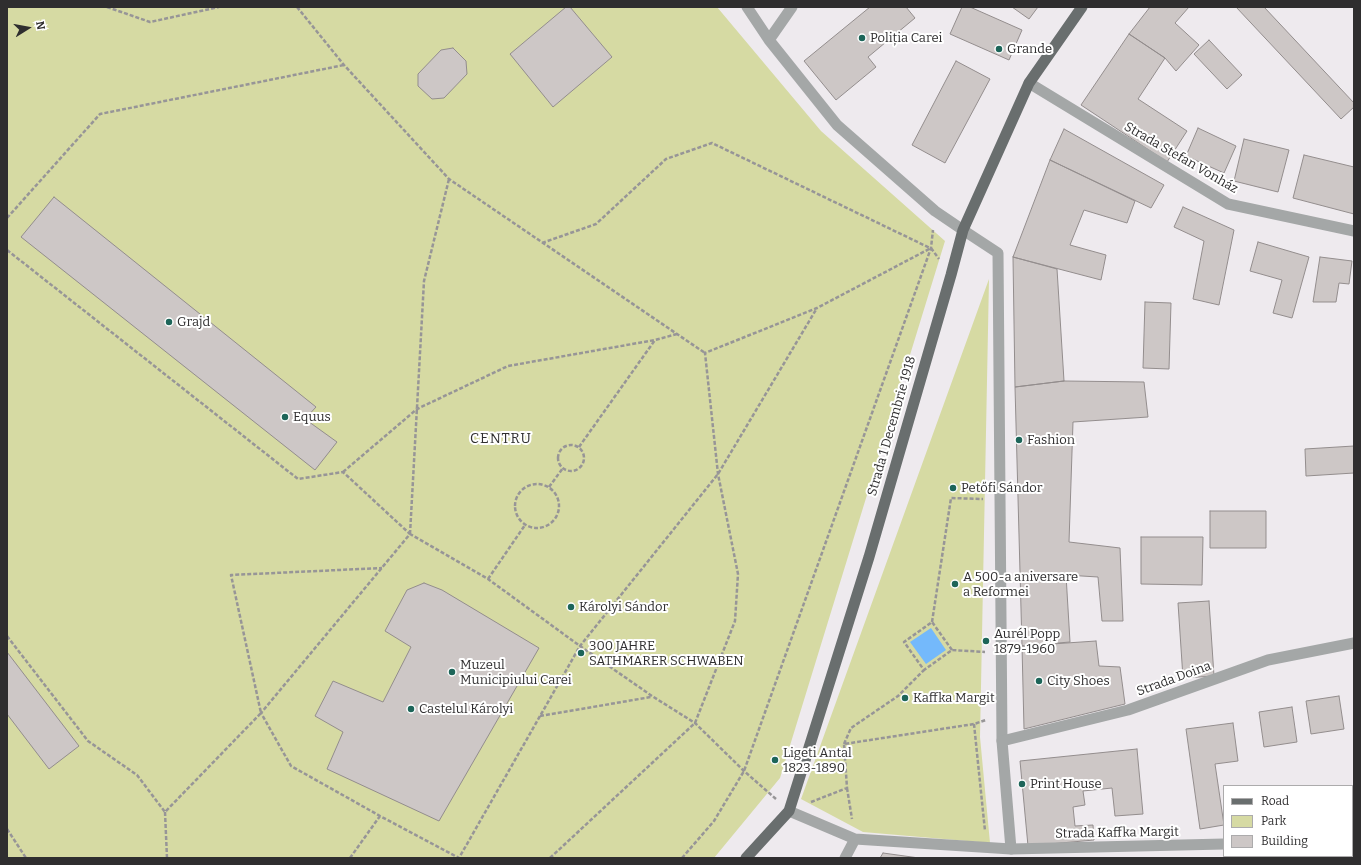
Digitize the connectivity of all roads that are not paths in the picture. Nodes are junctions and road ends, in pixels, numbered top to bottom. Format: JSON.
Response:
{"nodes":[{"id":1,"x":747,"y":7,"type":"edge"},
{"id":2,"x":792,"y":7,"type":"edge"},
{"id":3,"x":1082,"y":7,"type":"edge"},
{"id":4,"x":769,"y":40,"type":"junction"},
{"id":5,"x":1029,"y":83,"type":"junction"},
{"id":6,"x":963,"y":230,"type":"junction"},
{"id":7,"x":1354,"y":231,"type":"edge"},
{"id":8,"x":1354,"y":643,"type":"edge"},
{"id":9,"x":1002,"y":741,"type":"junction"},
{"id":10,"x":789,"y":811,"type":"junction"},
{"id":11,"x":855,"y":839,"type":"junction"},
{"id":12,"x":1223,"y":844,"type":"edge"},
{"id":13,"x":1011,"y":849,"type":"junction"},
{"id":14,"x":746,"y":858,"type":"edge"},
{"id":15,"x":845,"y":858,"type":"edge"}],
"edges":[{"from":1,"to":4,"type":"street"},
{"from":2,"to":4,"type":"street"},
{"from":3,"to":5,"type":"main road","name":"Strada 1 Decembrie 1918"},
{"from":4,"to":6,"type":"street"},
{"from":5,"to":6,"type":"main road","name":"Strada 1 Decembrie 1918"},
{"from":5,"to":7,"type":"street","name":"Strada Stefan Vonház"},
{"from":6,"to":9,"type":"street"},
{"from":6,"to":10,"type":"main road","name":"Strada 1 Decembrie 1918"},
{"from":8,"to":9,"type":"street","name":"Strada Doina"},
{"from":9,"to":13,"type":"street"},
{"from":10,"to":11,"type":"street","name":"Strada Kaffka Margit"},
{"from":10,"to":14,"type":"main road","name":"Strada 1 Decembrie 1918"},
{"from":11,"to":13,"type":"street","name":"Strada Kaffka Margit"},
{"from":11,"to":15,"type":"street"},
{"from":12,"to":13,"type":"street","name":"Strada Kaffka Margit"}]}
